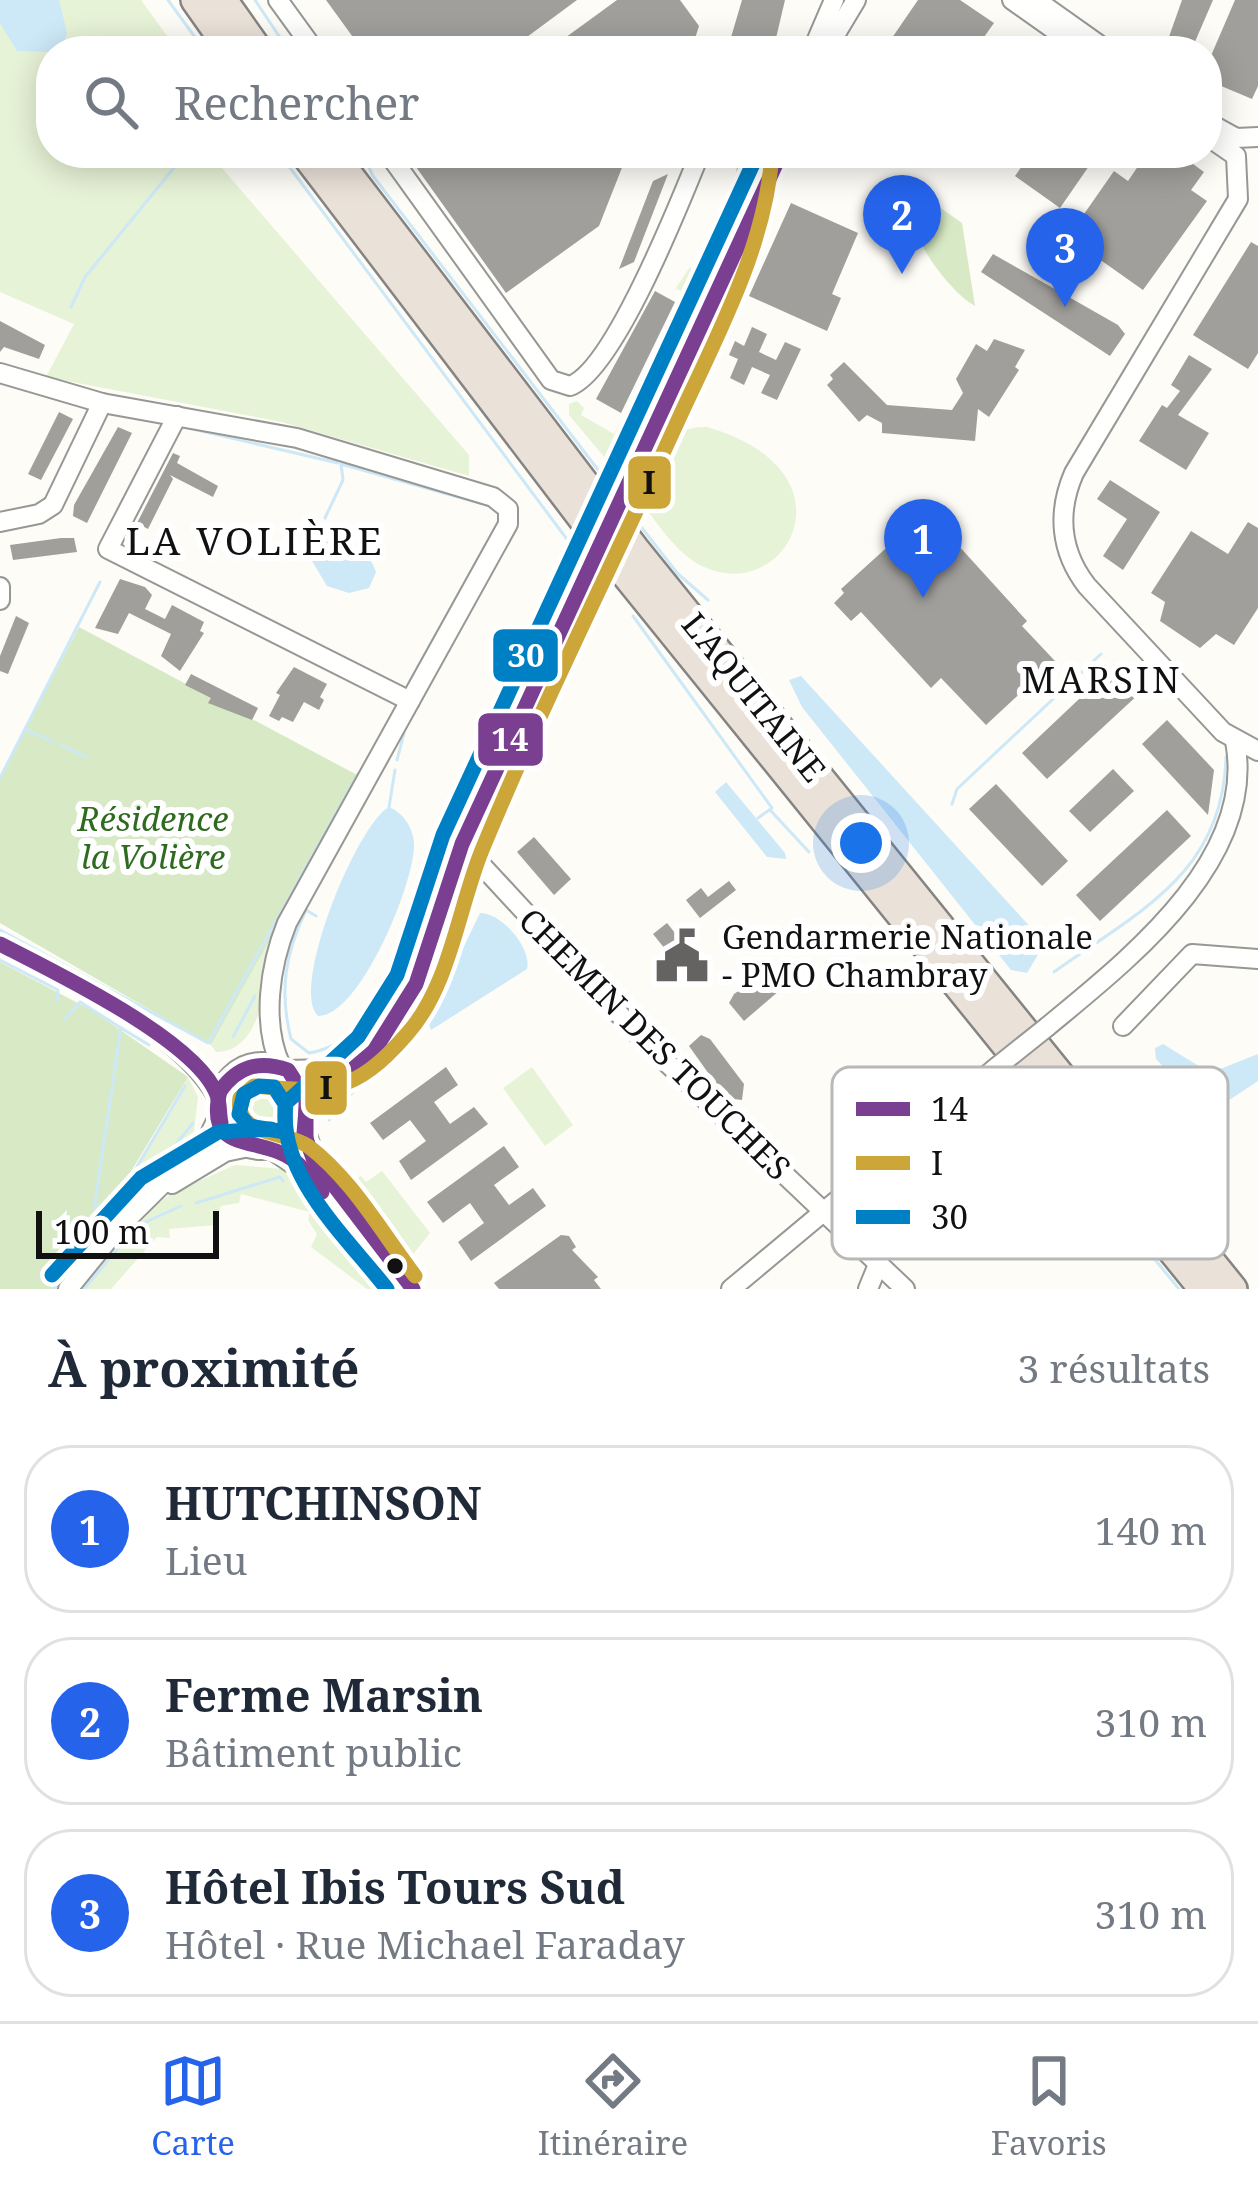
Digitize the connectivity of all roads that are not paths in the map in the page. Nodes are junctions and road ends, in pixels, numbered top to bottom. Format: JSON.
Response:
{"nodes":[{"id":1,"x":195,"y":0,"type":"edge"},
{"id":2,"x":223,"y":0,"type":"edge"},
{"id":3,"x":233,"y":0,"type":"edge"},
{"id":4,"x":278,"y":0,"type":"edge"},
{"id":5,"x":833,"y":0,"type":"edge"},
{"id":6,"x":847,"y":0,"type":"edge"},
{"id":7,"x":856,"y":0,"type":"edge"},
{"id":8,"x":1012,"y":0,"type":"edge"},
{"id":9,"x":1036,"y":0,"type":"edge"},
{"id":10,"x":220,"y":36,"type":"edge"},
{"id":11,"x":249,"y":36,"type":"edge"},
{"id":12,"x":252,"y":36,"type":"edge"},
{"id":13,"x":304,"y":36,"type":"edge"},
{"id":14,"x":818,"y":36,"type":"edge"},
{"id":15,"x":832,"y":36,"type":"edge"},
{"id":16,"x":834,"y":36,"type":"edge"},
{"id":17,"x":1063,"y":36,"type":"edge"},
{"id":18,"x":1087,"y":36,"type":"edge"},
{"id":19,"x":1244,"y":150,"type":"edge"},
{"id":20,"x":315,"y":168,"type":"edge"},
{"id":21,"x":343,"y":168,"type":"edge"},
{"id":22,"x":399,"y":168,"type":"edge"},
{"id":23,"x":694,"y":168,"type":"edge"},
{"id":24,"x":757,"y":168,"type":"edge"},
{"id":25,"x":1258,"y":176,"type":"edge"},
{"id":26,"x":0,"y":373,"type":"edge"},
{"id":27,"x":101,"y":403,"type":"junction"},
{"id":28,"x":177,"y":416,"type":"junction"},
{"id":29,"x":0,"y":521,"type":"edge"},
{"id":30,"x":0,"y":586,"type":"edge"},
{"id":31,"x":0,"y":600,"type":"edge"},
{"id":32,"x":410,"y":701,"type":"junction"},
{"id":33,"x":1235,"y":741,"type":"junction"},
{"id":34,"x":1258,"y":751,"type":"edge"},
{"id":35,"x":1252,"y":772,"type":"edge"},
{"id":36,"x":462,"y":844,"type":"junction"},
{"id":37,"x":0,"y":944,"type":"edge"},
{"id":38,"x":1258,"y":959,"type":"edge"},
{"id":39,"x":270,"y":1007,"type":"junction"},
{"id":40,"x":397,"y":1016,"type":"junction"},
{"id":41,"x":1123,"y":1026,"type":"dead end"},
{"id":42,"x":167,"y":1043,"type":"junction"},
{"id":43,"x":245,"y":1065,"type":"junction"},
{"id":44,"x":997,"y":1067,"type":"edge"},
{"id":45,"x":1023,"y":1067,"type":"edge"},
{"id":46,"x":1053,"y":1067,"type":"edge"},
{"id":47,"x":285,"y":1068,"type":"junction"},
{"id":48,"x":218,"y":1107,"type":"junction"},
{"id":49,"x":305,"y":1116,"type":"junction"},
{"id":50,"x":244,"y":1148,"type":"junction"},
{"id":51,"x":272,"y":1150,"type":"junction"},
{"id":52,"x":152,"y":1196,"type":"junction"},
{"id":53,"x":832,"y":1203,"type":"edge"},
{"id":54,"x":822,"y":1211,"type":"junction"},
{"id":55,"x":832,"y":1220,"type":"edge"},
{"id":56,"x":876,"y":1259,"type":"edge"},
{"id":57,"x":1179,"y":1259,"type":"edge"},
{"id":58,"x":1209,"y":1259,"type":"edge"},
{"id":59,"x":879,"y":1262,"type":"junction"},
{"id":60,"x":68,"y":1289,"type":"edge"},
{"id":61,"x":398,"y":1289,"type":"edge"},
{"id":62,"x":413,"y":1289,"type":"edge"},
{"id":63,"x":731,"y":1289,"type":"edge"},
{"id":64,"x":868,"y":1289,"type":"edge"},
{"id":65,"x":904,"y":1289,"type":"edge"},
{"id":66,"x":1203,"y":1289,"type":"edge"},
{"id":67,"x":1233,"y":1289,"type":"edge"}],
"edges":[{"from":1,"to":10,"type":"highway"},
{"from":2,"to":11,"type":"highway"},
{"from":3,"to":12,"type":"highway"},
{"from":4,"to":13,"type":"street"},
{"from":5,"to":14,"type":"street"},
{"from":6,"to":15,"type":"street"},
{"from":7,"to":16,"type":"street"},
{"from":8,"to":17,"type":"street"},
{"from":9,"to":18,"type":"street"},
{"from":19,"to":25,"type":"street"},
{"from":19,"to":33,"type":"street"},
{"from":20,"to":45,"type":"highway","name":"L'AQUITAINE"},
{"from":21,"to":46,"type":"highway","name":"L'AQUITAINE"},
{"from":22,"to":23,"type":"street"},
{"from":24,"to":36,"type":"street","bridge":true},
{"from":26,"to":27,"type":"street"},
{"from":27,"to":28,"type":"street"},
{"from":27,"to":29,"type":"street"},
{"from":28,"to":32,"type":"street"},
{"from":28,"to":32,"type":"street"},
{"from":30,"to":31,"type":"street"},
{"from":32,"to":39,"type":"street"},
{"from":33,"to":34,"type":"street"},
{"from":33,"to":35,"type":"street"},
{"from":35,"to":44,"type":"street","bridge":true},
{"from":36,"to":40,"type":"street"},
{"from":36,"to":54,"type":"street","name":"CHEMIN DES TOUCHES"},
{"from":37,"to":42,"type":"street"},
{"from":38,"to":41,"type":"street"},
{"from":39,"to":43,"type":"street"},
{"from":39,"to":47,"type":"street"},
{"from":40,"to":47,"type":"street"},
{"from":40,"to":49,"type":"street"},
{"from":42,"to":43,"type":"street"},
{"from":42,"to":48,"type":"street"},
{"from":43,"to":47,"type":"street"},
{"from":43,"to":48,"type":"street"},
{"from":47,"to":49,"type":"street"},
{"from":48,"to":50,"type":"street"},
{"from":48,"to":52,"type":"street"},
{"from":49,"to":51,"type":"street"},
{"from":49,"to":62,"type":"street"},
{"from":50,"to":51,"type":"street"},
{"from":50,"to":52,"type":"street"},
{"from":51,"to":61,"type":"street"},
{"from":52,"to":60,"type":"street"},
{"from":53,"to":54,"type":"street","bridge":true},
{"from":54,"to":55,"type":"street","name":"CHEMIN DES TOUCHES"},
{"from":54,"to":63,"type":"street"},
{"from":56,"to":59,"type":"street","name":"CHEMIN DES TOUCHES"},
{"from":57,"to":66,"type":"highway","name":"L'AQUITAINE"},
{"from":58,"to":67,"type":"highway","name":"L'AQUITAINE"},
{"from":59,"to":64,"type":"street"},
{"from":59,"to":65,"type":"street","name":"CHEMIN DES TOUCHES"}]}
